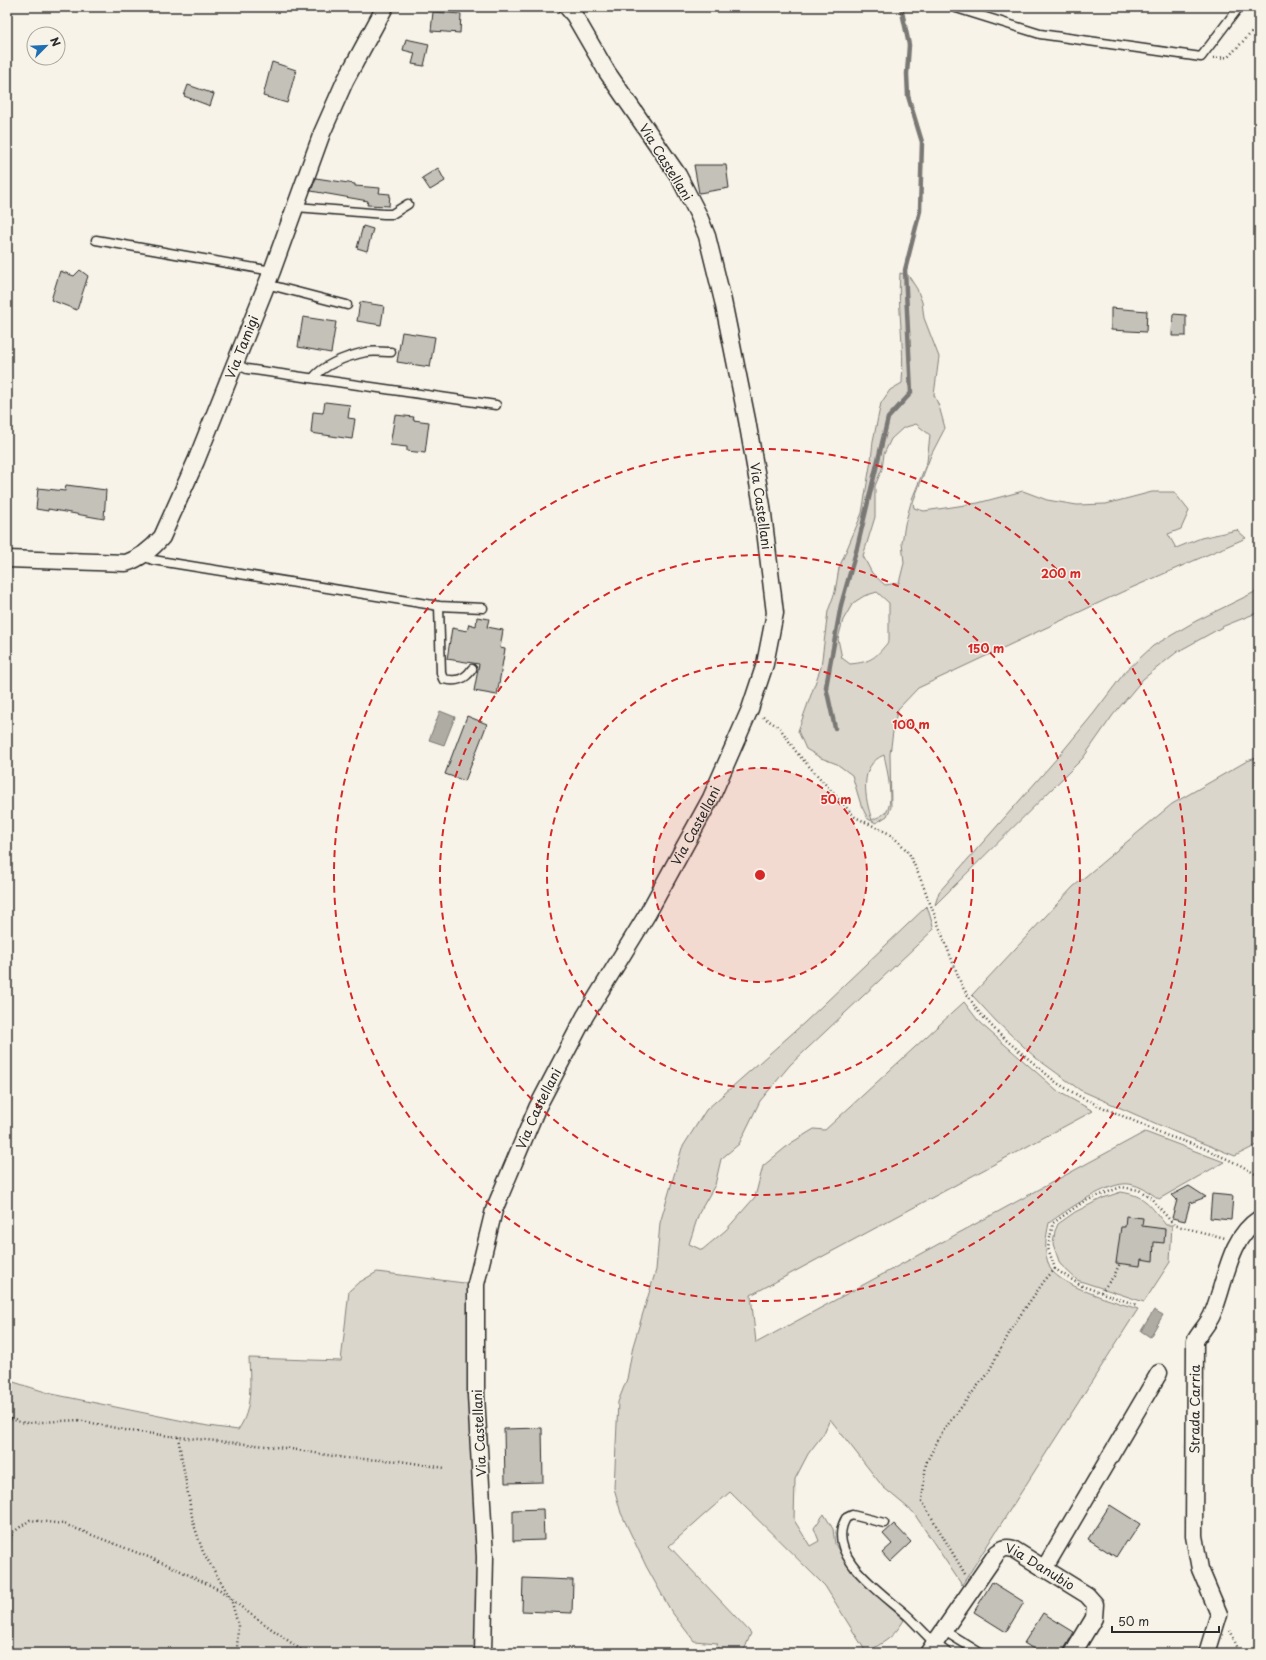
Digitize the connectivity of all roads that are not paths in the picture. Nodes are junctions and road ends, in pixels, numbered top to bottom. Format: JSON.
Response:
{"nodes":[{"id":1,"x":385,"y":7,"type":"edge"},
{"id":2,"x":567,"y":7,"type":"edge"},
{"id":3,"x":953,"y":7,"type":"edge"},
{"id":4,"x":1239,"y":7,"type":"edge"},
{"id":5,"x":408,"y":204,"type":"dead end"},
{"id":6,"x":296,"y":207,"type":"junction"},
{"id":7,"x":96,"y":240,"type":"dead end"},
{"id":8,"x":269,"y":278,"type":"junction"},
{"id":9,"x":347,"y":305,"type":"dead end"},
{"id":10,"x":391,"y":352,"type":"dead end"},
{"id":11,"x":234,"y":364,"type":"junction"},
{"id":12,"x":314,"y":378,"type":"junction"},
{"id":13,"x":496,"y":405,"type":"dead end"},
{"id":14,"x":143,"y":556,"type":"junction"},
{"id":15,"x":7,"y":559,"type":"edge"},
{"id":16,"x":439,"y":606,"type":"junction"},
{"id":17,"x":482,"y":608,"type":"dead end"},
{"id":18,"x":472,"y":669,"type":"dead end"},
{"id":19,"x":1259,"y":1218,"type":"edge"},
{"id":20,"x":1159,"y":1373,"type":"dead end"},
{"id":21,"x":884,"y":1523,"type":"dead end"},
{"id":22,"x":1044,"y":1569,"type":"junction"},
{"id":23,"x":943,"y":1630,"type":"junction"},
{"id":24,"x":931,"y":1648,"type":"edge"},
{"id":25,"x":484,"y":1653,"type":"edge"},
{"id":26,"x":948,"y":1653,"type":"edge"},
{"id":27,"x":980,"y":1653,"type":"edge"},
{"id":28,"x":1073,"y":1653,"type":"edge"},
{"id":29,"x":1207,"y":1653,"type":"edge"}],
"edges":[{"from":1,"to":6,"type":"street","name":"Via Tamigi"},
{"from":2,"to":25,"type":"street","name":"Via Castellani"},
{"from":3,"to":4,"type":"lane"},
{"from":5,"to":6,"type":"lane"},
{"from":6,"to":8,"type":"street","name":"Via Tamigi"},
{"from":7,"to":8,"type":"lane"},
{"from":8,"to":9,"type":"lane"},
{"from":8,"to":11,"type":"street","name":"Via Tamigi"},
{"from":10,"to":12,"type":"lane"},
{"from":11,"to":12,"type":"lane"},
{"from":11,"to":14,"type":"street","name":"Via Tamigi"},
{"from":12,"to":13,"type":"lane"},
{"from":14,"to":15,"type":"street","name":"Via Tamigi"},
{"from":14,"to":16,"type":"lane"},
{"from":16,"to":17,"type":"lane"},
{"from":16,"to":18,"type":"lane"},
{"from":19,"to":29,"type":"street","name":"Strada Carria"},
{"from":20,"to":22,"type":"street"},
{"from":21,"to":24,"type":"lane"},
{"from":22,"to":23,"type":"street","name":"Via Danubio"},
{"from":22,"to":28,"type":"street","name":"Via Danubio"},
{"from":23,"to":24,"type":"street","name":"Via Danubio"},
{"from":23,"to":27,"type":"lane"},
{"from":24,"to":26,"type":"lane"}]}
